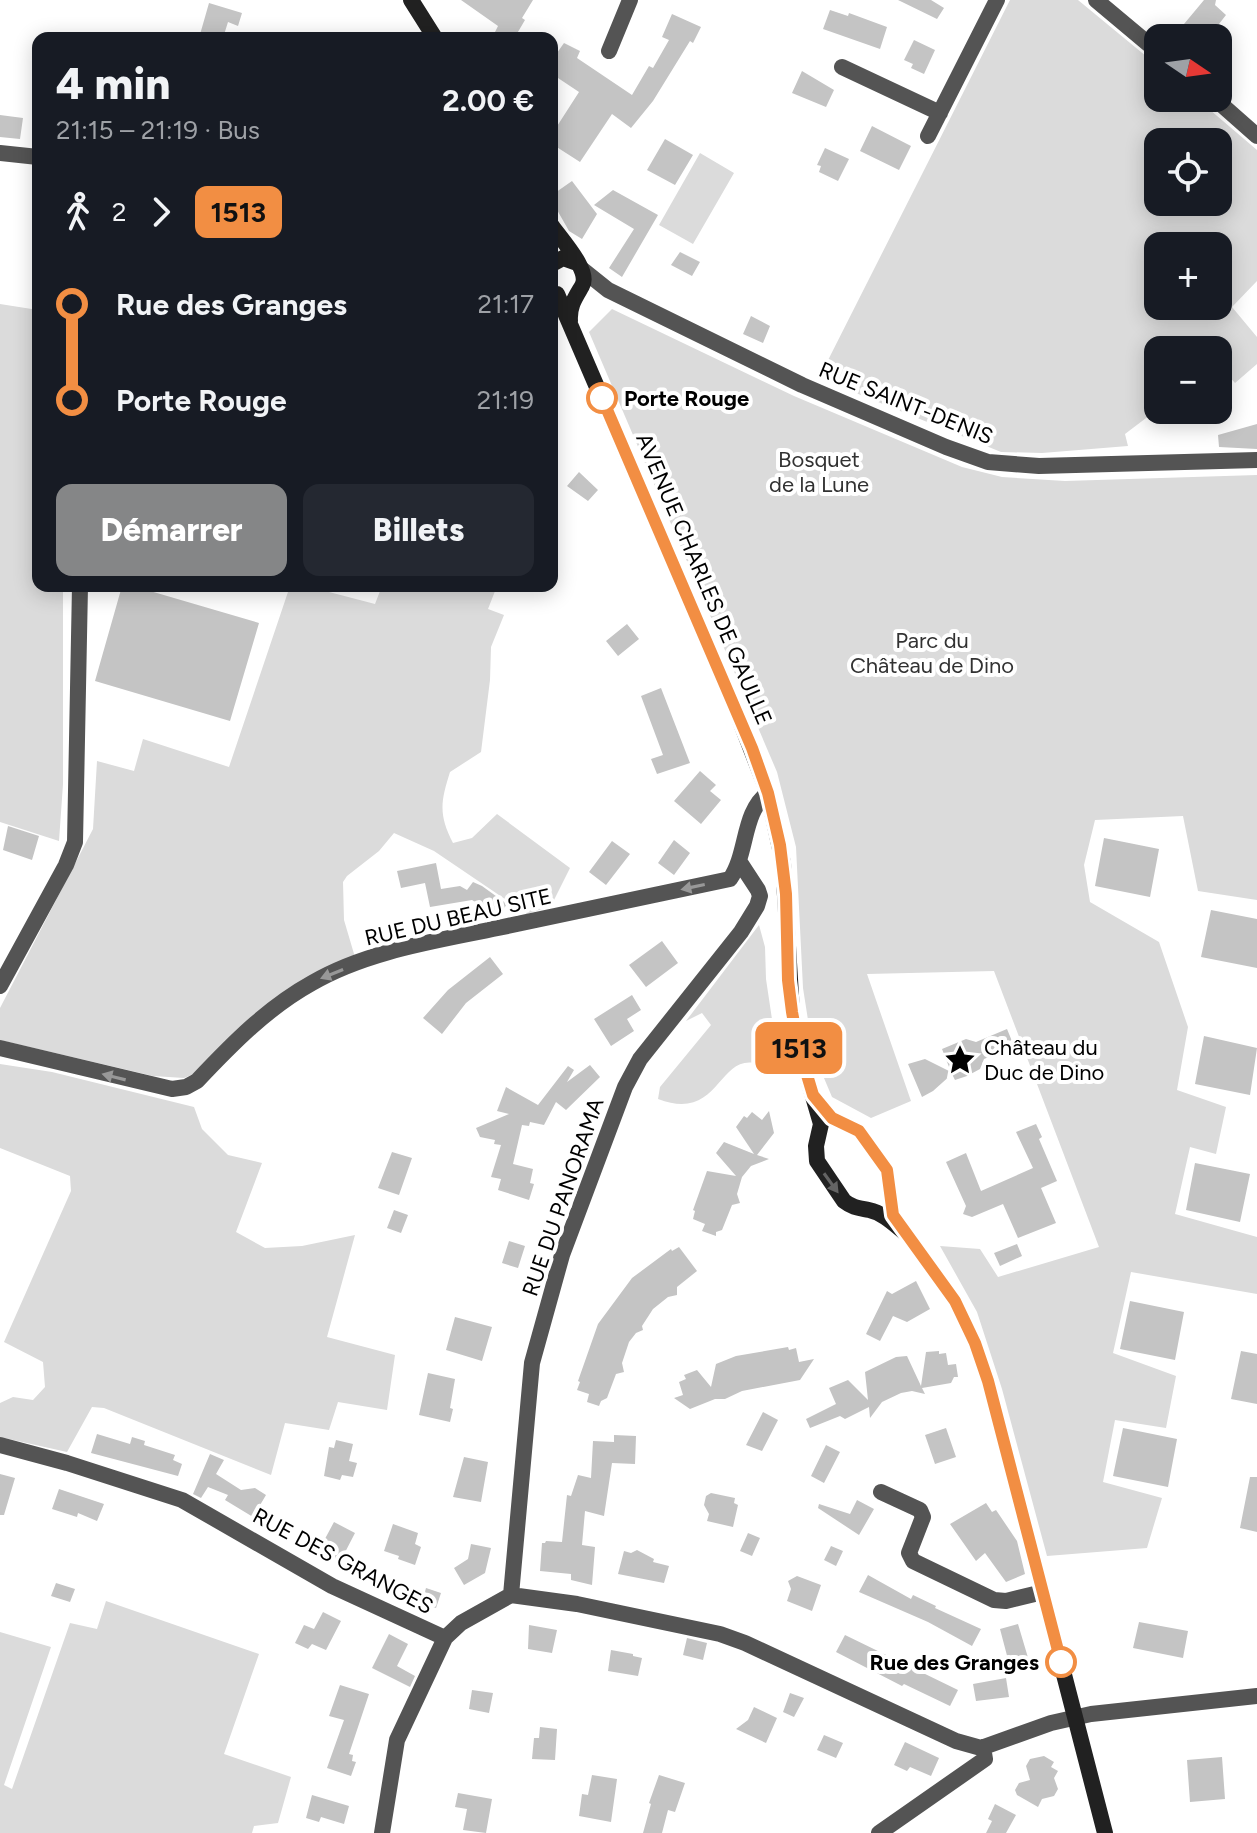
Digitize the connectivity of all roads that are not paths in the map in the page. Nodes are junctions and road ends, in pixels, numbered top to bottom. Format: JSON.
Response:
{"nodes":[{"id":1,"x":411,"y":0,"type":"edge"},
{"id":2,"x":630,"y":0,"type":"edge"},
{"id":3,"x":997,"y":0,"type":"edge"},
{"id":4,"x":1096,"y":0,"type":"edge"},
{"id":5,"x":431,"y":32,"type":"edge"},
{"id":6,"x":1144,"y":40,"type":"edge"},
{"id":7,"x":609,"y":51,"type":"dead end"},
{"id":8,"x":842,"y":67,"type":"dead end"},
{"id":9,"x":1230,"y":112,"type":"edge"},
{"id":10,"x":940,"y":113,"type":"junction"},
{"id":11,"x":928,"y":136,"type":"dead end"},
{"id":12,"x":1257,"y":136,"type":"edge"},
{"id":13,"x":0,"y":153,"type":"edge"},
{"id":14,"x":32,"y":156,"type":"edge"},
{"id":15,"x":558,"y":235,"type":"edge"},
{"id":16,"x":558,"y":261,"type":"edge"},
{"id":17,"x":580,"y":266,"type":"junction"},
{"id":18,"x":608,"y":290,"type":"junction"},
{"id":19,"x":577,"y":291,"type":"junction"},
{"id":20,"x":558,"y":293,"type":"edge"},
{"id":21,"x":558,"y":300,"type":"edge"},
{"id":22,"x":570,"y":323,"type":"junction"},
{"id":23,"x":1257,"y":460,"type":"edge"},
{"id":24,"x":80,"y":592,"type":"edge"},
{"id":25,"x":768,"y":793,"type":"junction"},
{"id":26,"x":739,"y":861,"type":"junction"},
{"id":27,"x":0,"y":986,"type":"edge"},
{"id":28,"x":0,"y":1048,"type":"edge"},
{"id":29,"x":813,"y":1095,"type":"junction"},
{"id":30,"x":854,"y":1128,"type":"junction"},
{"id":31,"x":819,"y":1138,"type":"junction"},
{"id":32,"x":889,"y":1192,"type":"junction"},
{"id":33,"x":868,"y":1209,"type":"junction"},
{"id":34,"x":904,"y":1232,"type":"junction"},
{"id":35,"x":0,"y":1445,"type":"edge"},
{"id":36,"x":881,"y":1492,"type":"dead end"},
{"id":37,"x":1043,"y":1592,"type":"junction"},
{"id":38,"x":511,"y":1595,"type":"junction"},
{"id":39,"x":445,"y":1638,"type":"junction"},
{"id":40,"x":1257,"y":1696,"type":"edge"},
{"id":41,"x":1075,"y":1717,"type":"junction"},
{"id":42,"x":983,"y":1747,"type":"junction"},
{"id":43,"x":382,"y":1833,"type":"edge"},
{"id":44,"x":879,"y":1833,"type":"edge"},
{"id":45,"x":1105,"y":1833,"type":"edge"}],
"edges":[{"from":1,"to":5,"type":"main road"},
{"from":2,"to":7,"type":"street"},
{"from":3,"to":10,"type":"street"},
{"from":4,"to":6,"type":"street"},
{"from":8,"to":10,"type":"street"},
{"from":9,"to":12,"type":"street"},
{"from":10,"to":11,"type":"street"},
{"from":13,"to":14,"type":"street"},
{"from":15,"to":17,"type":"main road"},
{"from":16,"to":17,"type":"main road"},
{"from":17,"to":18,"type":"street","name":"RUE SAINT-DENIS"},
{"from":17,"to":19,"type":"main road"},
{"from":18,"to":19,"type":"street","name":"RUE SAINT-DENIS"},
{"from":18,"to":23,"type":"street","name":"RUE SAINT-DENIS"},
{"from":19,"to":20,"type":"main road"},
{"from":19,"to":22,"type":"main road"},
{"from":21,"to":22,"type":"main road","name":"AVENUE CHARLES DE GAULLE"},
{"from":22,"to":25,"type":"main road","name":"AVENUE CHARLES DE GAULLE"},
{"from":24,"to":27,"type":"street"},
{"from":25,"to":26,"type":"street"},
{"from":25,"to":29,"type":"main road","name":"AVENUE CHARLES DE GAULLE"},
{"from":26,"to":28,"type":"street","name":"RUE DU BEAU SITE","one_way":true},
{"from":26,"to":38,"type":"street","name":"RUE DU PANORAMA"},
{"from":29,"to":30,"type":"main road","name":"AVENUE CHARLES DE GAULLE"},
{"from":29,"to":31,"type":"main road","name":"AVENUE CHARLES DE GAULLE"},
{"from":30,"to":31,"type":"main road"},
{"from":30,"to":32,"type":"main road","name":"AVENUE CHARLES DE GAULLE"},
{"from":31,"to":33,"type":"main road","name":"AVENUE CHARLES DE GAULLE","one_way":true},
{"from":32,"to":33,"type":"main road"},
{"from":32,"to":34,"type":"main road","name":"AVENUE CHARLES DE GAULLE"},
{"from":33,"to":34,"type":"main road","name":"AVENUE CHARLES DE GAULLE"},
{"from":34,"to":37,"type":"main road","name":"AVENUE CHARLES DE GAULLE"},
{"from":35,"to":39,"type":"street","name":"RUE DES GRANGES"},
{"from":36,"to":37,"type":"street"},
{"from":37,"to":41,"type":"main road","name":"AVENUE CHARLES DE GAULLE"},
{"from":38,"to":39,"type":"street","name":"RUE DES GRANGES"},
{"from":38,"to":42,"type":"street"},
{"from":39,"to":43,"type":"street"},
{"from":40,"to":41,"type":"street"},
{"from":41,"to":42,"type":"street"},
{"from":41,"to":45,"type":"main road","name":"AVENUE CHARLES DE GAULLE"},
{"from":42,"to":44,"type":"street"}]}
